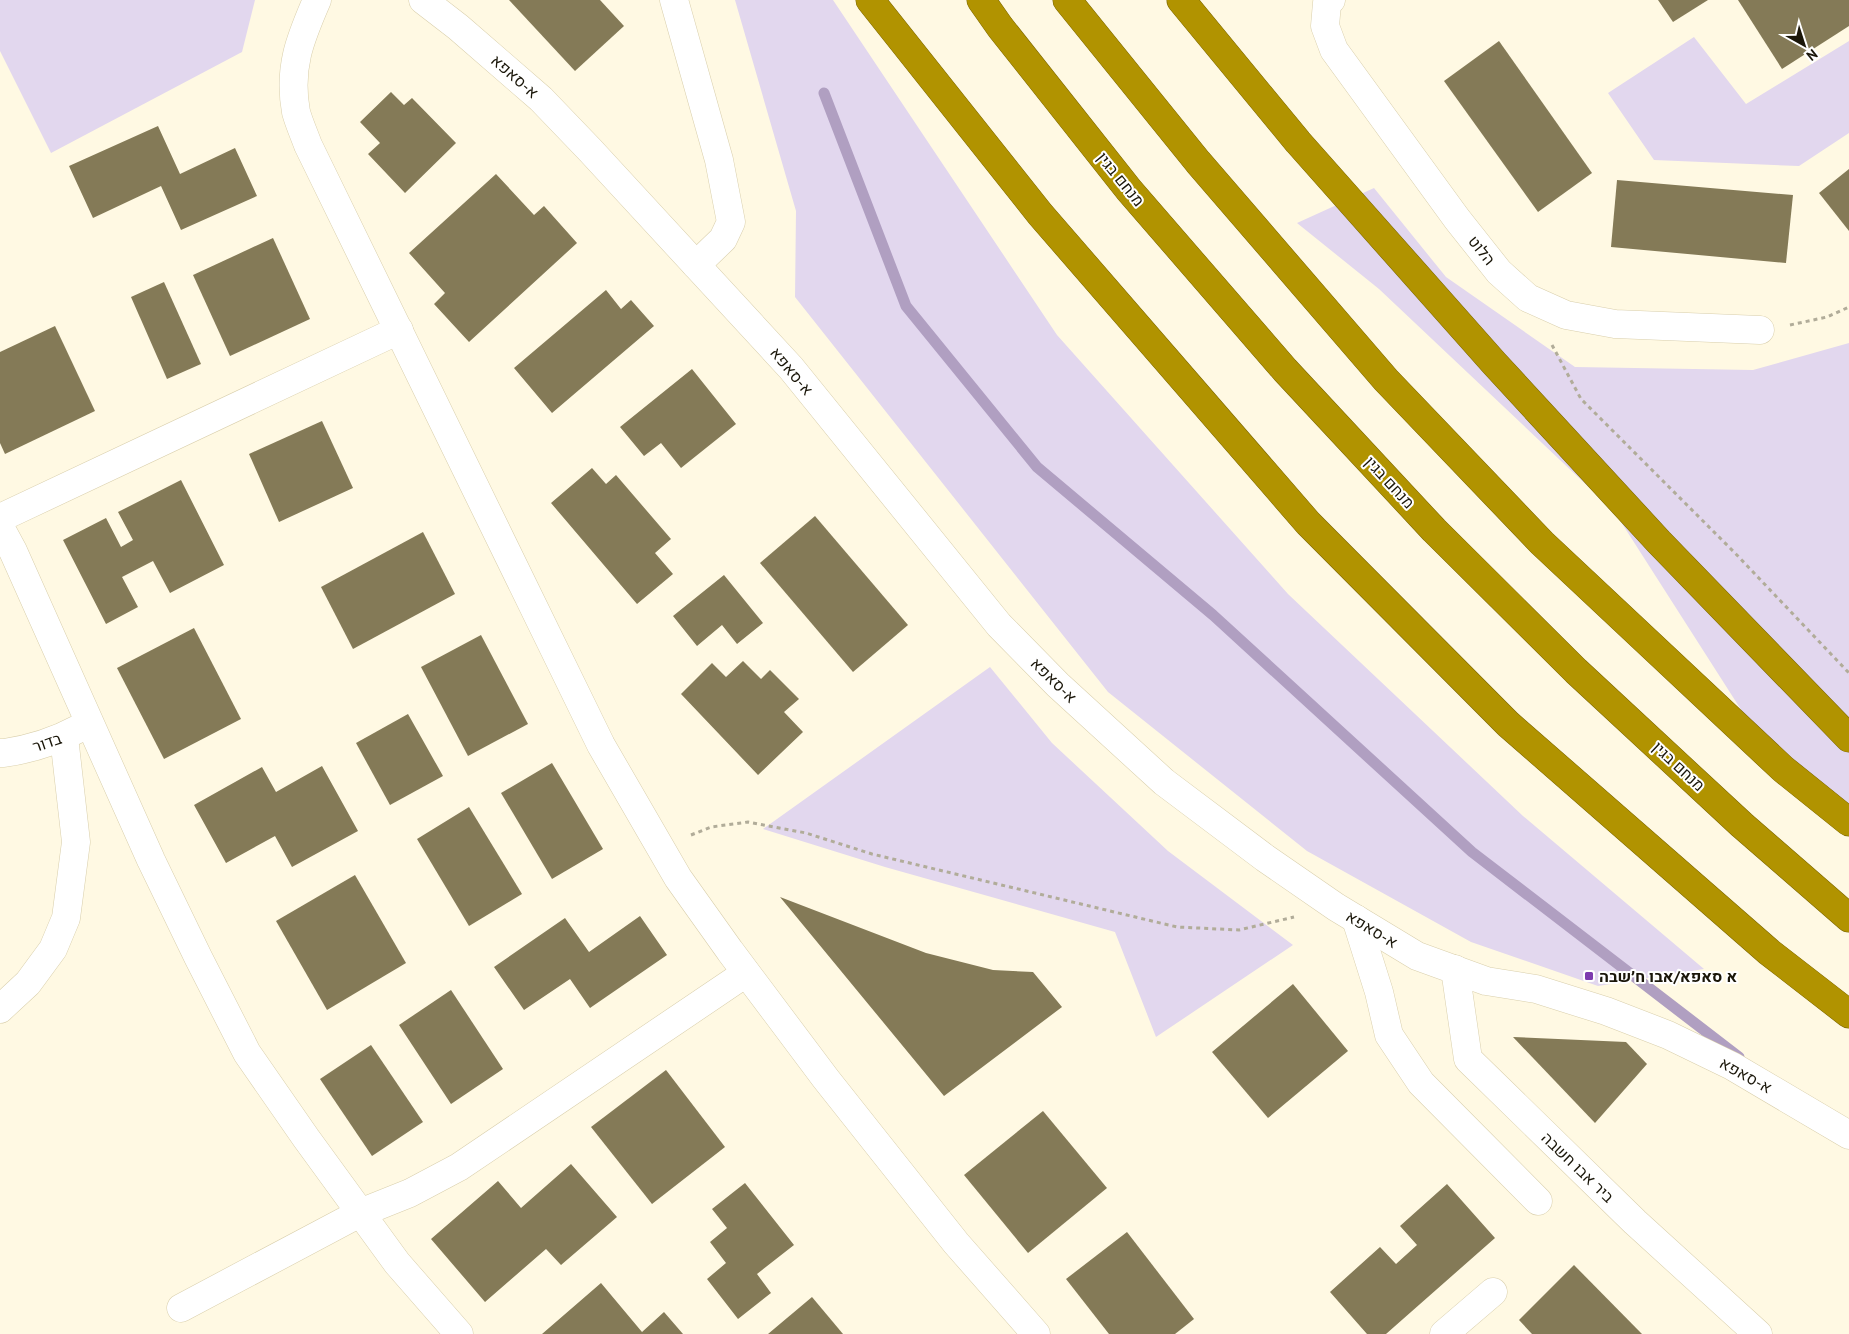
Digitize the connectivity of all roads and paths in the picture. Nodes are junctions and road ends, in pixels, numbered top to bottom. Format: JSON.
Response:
{"nodes":[{"id":1,"x":317,"y":0,"type":"edge"},
{"id":2,"x":424,"y":0,"type":"edge"},
{"id":3,"x":674,"y":0,"type":"edge"},
{"id":4,"x":870,"y":0,"type":"edge"},
{"id":5,"x":981,"y":0,"type":"edge"},
{"id":6,"x":1067,"y":0,"type":"edge"},
{"id":7,"x":1181,"y":0,"type":"edge"},
{"id":8,"x":1331,"y":0,"type":"edge"},
{"id":9,"x":696,"y":265,"type":"junction"},
{"id":10,"x":1528,"y":298,"type":"junction"},
{"id":11,"x":1849,"y":307,"type":"edge"},
{"id":12,"x":399,"y":330,"type":"junction"},
{"id":13,"x":1760,"y":330,"type":"joint"},
{"id":14,"x":0,"y":518,"type":"edge"},
{"id":15,"x":0,"y":527,"type":"edge"},
{"id":16,"x":1849,"y":673,"type":"edge"},
{"id":17,"x":91,"y":723,"type":"junction"},
{"id":18,"x":64,"y":737,"type":"junction"},
{"id":19,"x":1849,"y":738,"type":"edge"},
{"id":20,"x":0,"y":752,"type":"edge"},
{"id":21,"x":1849,"y":822,"type":"edge"},
{"id":22,"x":660,"y":848,"type":"junction"},
{"id":23,"x":1346,"y":913,"type":"junction"},
{"id":24,"x":1849,"y":918,"type":"edge"},
{"id":25,"x":1455,"y":969,"type":"junction"},
{"id":26,"x":746,"y":973,"type":"junction"},
{"id":27,"x":0,"y":1009,"type":"edge"},
{"id":28,"x":1849,"y":1014,"type":"edge"},
{"id":29,"x":1849,"y":1135,"type":"edge"},
{"id":30,"x":1538,"y":1201,"type":"dead end"},
{"id":31,"x":360,"y":1212,"type":"junction"},
{"id":32,"x":1494,"y":1292,"type":"dead end"},
{"id":33,"x":181,"y":1308,"type":"dead end"},
{"id":34,"x":459,"y":1334,"type":"edge"},
{"id":35,"x":1036,"y":1334,"type":"edge"},
{"id":36,"x":1444,"y":1334,"type":"edge"},
{"id":37,"x":1758,"y":1334,"type":"edge"}],
"edges":[{"from":1,"to":12,"type":"street"},
{"from":2,"to":9,"type":"street","name":"א-סאפא"},
{"from":3,"to":9,"type":"street"},
{"from":4,"to":28,"type":"highway"},
{"from":5,"to":24,"type":"highway","name":"מנחם בגין"},
{"from":6,"to":21,"type":"highway"},
{"from":7,"to":19,"type":"highway"},
{"from":8,"to":10,"type":"street","name":"הלוט"},
{"from":9,"to":23,"type":"street","name":"א-סאפא"},
{"from":10,"to":13,"type":"street","name":"הלוט"},
{"from":10,"to":16,"type":"path"},
{"from":11,"to":13,"type":"path"},
{"from":12,"to":14,"type":"street"},
{"from":12,"to":22,"type":"street"},
{"from":15,"to":17,"type":"street"},
{"from":17,"to":18,"type":"street","name":"בדור"},
{"from":17,"to":31,"type":"street"},
{"from":18,"to":20,"type":"street","name":"בדור"},
{"from":18,"to":27,"type":"street"},
{"from":22,"to":23,"type":"path"},
{"from":22,"to":26,"type":"street"},
{"from":23,"to":25,"type":"street","name":"א-סאפא"},
{"from":23,"to":30,"type":"street"},
{"from":25,"to":29,"type":"street","name":"א-סאפא"},
{"from":25,"to":37,"type":"street","name":"ביר אבו חשבה"},
{"from":26,"to":31,"type":"street"},
{"from":26,"to":35,"type":"street"},
{"from":31,"to":33,"type":"street"},
{"from":31,"to":34,"type":"street"},
{"from":32,"to":36,"type":"street"}]}
